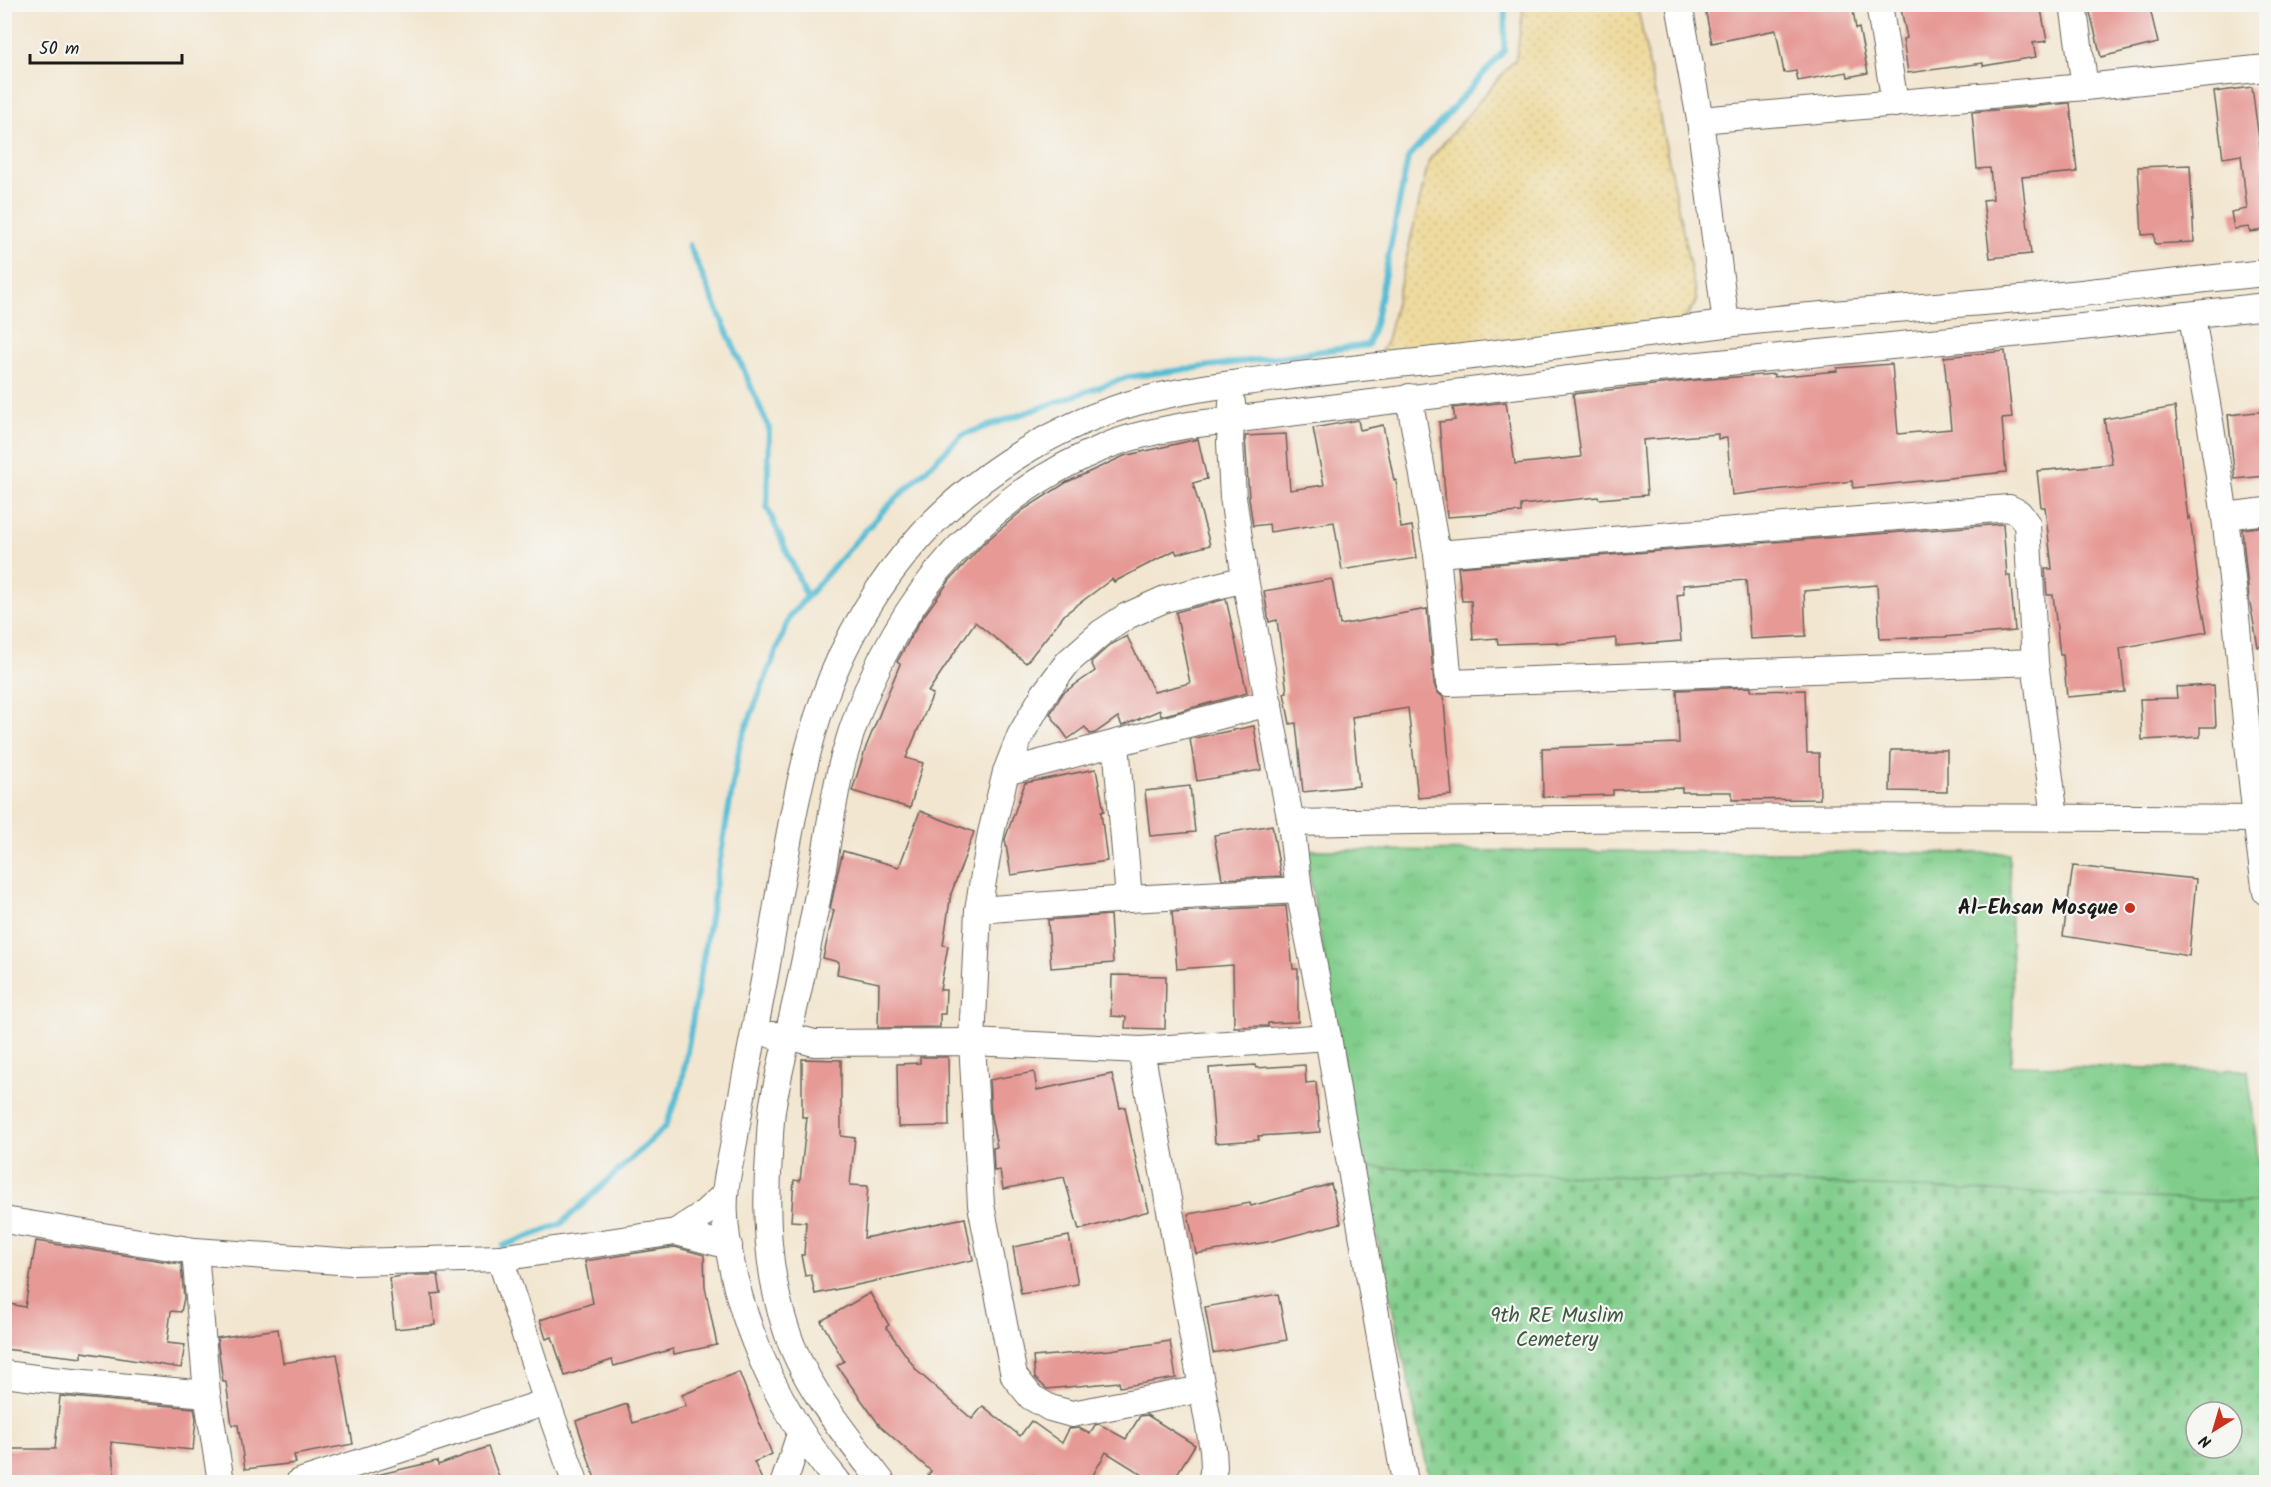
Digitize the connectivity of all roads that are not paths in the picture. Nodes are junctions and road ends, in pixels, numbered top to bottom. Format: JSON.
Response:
{"nodes":[{"id":1,"x":1679,"y":4,"type":"edge"},
{"id":2,"x":1879,"y":4,"type":"edge"},
{"id":3,"x":2073,"y":4,"type":"edge"},
{"id":4,"x":2266,"y":68,"type":"edge"},
{"id":5,"x":2085,"y":87,"type":"junction"},
{"id":6,"x":1895,"y":104,"type":"junction"},
{"id":7,"x":1700,"y":120,"type":"junction"},
{"id":8,"x":2266,"y":273,"type":"edge"},
{"id":9,"x":2266,"y":306,"type":"edge"},
{"id":10,"x":2192,"y":316,"type":"junction"},
{"id":11,"x":1726,"y":324,"type":"junction"},
{"id":12,"x":1231,"y":384,"type":"junction"},
{"id":13,"x":1409,"y":397,"type":"junction"},
{"id":14,"x":1232,"y":420,"type":"junction"},
{"id":15,"x":2266,"y":512,"type":"edge"},
{"id":16,"x":2225,"y":516,"type":"junction"},
{"id":17,"x":1437,"y":554,"type":"junction"},
{"id":18,"x":1245,"y":579,"type":"junction"},
{"id":19,"x":2035,"y":662,"type":"junction"},
{"id":20,"x":1269,"y":703,"type":"junction"},
{"id":21,"x":2256,"y":709,"type":"edge"},
{"id":22,"x":1116,"y":743,"type":"junction"},
{"id":23,"x":1006,"y":772,"type":"junction"},
{"id":24,"x":2055,"y":817,"type":"junction"},
{"id":25,"x":2255,"y":819,"type":"junction"},
{"id":26,"x":1291,"y":823,"type":"junction"},
{"id":27,"x":1299,"y":890,"type":"junction"},
{"id":28,"x":2266,"y":892,"type":"edge"},
{"id":29,"x":1129,"y":899,"type":"junction"},
{"id":30,"x":978,"y":910,"type":"junction"},
{"id":31,"x":753,"y":1033,"type":"junction"},
{"id":32,"x":789,"y":1036,"type":"junction"},
{"id":33,"x":1328,"y":1037,"type":"junction"},
{"id":34,"x":972,"y":1042,"type":"junction"},
{"id":35,"x":1141,"y":1050,"type":"junction"},
{"id":36,"x":725,"y":1194,"type":"junction"},
{"id":37,"x":4,"y":1220,"type":"edge"},
{"id":38,"x":676,"y":1232,"type":"junction"},
{"id":39,"x":729,"y":1246,"type":"junction"},
{"id":40,"x":195,"y":1251,"type":"junction"},
{"id":41,"x":500,"y":1258,"type":"junction"},
{"id":42,"x":4,"y":1374,"type":"edge"},
{"id":43,"x":1202,"y":1389,"type":"junction"},
{"id":44,"x":207,"y":1394,"type":"junction"},
{"id":45,"x":547,"y":1402,"type":"junction"},
{"id":46,"x":801,"y":1434,"type":"junction"},
{"id":47,"x":221,"y":1482,"type":"edge"},
{"id":48,"x":299,"y":1482,"type":"edge"},
{"id":49,"x":575,"y":1482,"type":"edge"},
{"id":50,"x":784,"y":1482,"type":"edge"},
{"id":51,"x":838,"y":1482,"type":"edge"},
{"id":52,"x":882,"y":1482,"type":"edge"},
{"id":53,"x":1211,"y":1482,"type":"edge"},
{"id":54,"x":1404,"y":1482,"type":"edge"}],
"edges":[{"from":1,"to":7,"type":"street"},
{"from":2,"to":6,"type":"street"},
{"from":3,"to":5,"type":"street"},
{"from":4,"to":5,"type":"street"},
{"from":5,"to":6,"type":"street"},
{"from":6,"to":7,"type":"street"},
{"from":7,"to":11,"type":"street"},
{"from":8,"to":11,"type":"street"},
{"from":9,"to":10,"type":"street"},
{"from":10,"to":13,"type":"street"},
{"from":10,"to":16,"type":"street"},
{"from":11,"to":12,"type":"street"},
{"from":12,"to":14,"type":"street"},
{"from":12,"to":31,"type":"street"},
{"from":13,"to":14,"type":"street"},
{"from":13,"to":17,"type":"street"},
{"from":14,"to":18,"type":"street"},
{"from":14,"to":32,"type":"street"},
{"from":15,"to":16,"type":"street"},
{"from":16,"to":21,"type":"street"},
{"from":17,"to":19,"type":"street"},
{"from":17,"to":19,"type":"street"},
{"from":18,"to":20,"type":"street"},
{"from":18,"to":23,"type":"street"},
{"from":19,"to":24,"type":"street"},
{"from":20,"to":22,"type":"street"},
{"from":20,"to":26,"type":"street"},
{"from":21,"to":25,"type":"street"},
{"from":22,"to":23,"type":"street"},
{"from":22,"to":29,"type":"street"},
{"from":23,"to":30,"type":"street"},
{"from":24,"to":25,"type":"street"},
{"from":24,"to":26,"type":"street"},
{"from":25,"to":28,"type":"street"},
{"from":26,"to":27,"type":"street"},
{"from":27,"to":29,"type":"street"},
{"from":27,"to":33,"type":"street"},
{"from":29,"to":30,"type":"street"},
{"from":30,"to":34,"type":"street"},
{"from":31,"to":32,"type":"street"},
{"from":31,"to":36,"type":"street"},
{"from":32,"to":34,"type":"street"},
{"from":32,"to":52,"type":"street"},
{"from":33,"to":35,"type":"street"},
{"from":33,"to":54,"type":"street"},
{"from":34,"to":35,"type":"street"},
{"from":34,"to":43,"type":"street"},
{"from":35,"to":43,"type":"street"},
{"from":36,"to":38,"type":"street"},
{"from":36,"to":39,"type":"street"},
{"from":37,"to":40,"type":"street"},
{"from":38,"to":39,"type":"street"},
{"from":38,"to":41,"type":"street"},
{"from":39,"to":46,"type":"street"},
{"from":40,"to":41,"type":"street"},
{"from":40,"to":44,"type":"street"},
{"from":41,"to":45,"type":"street"},
{"from":42,"to":44,"type":"street"},
{"from":43,"to":53,"type":"street"},
{"from":44,"to":47,"type":"street"},
{"from":45,"to":48,"type":"street"},
{"from":45,"to":49,"type":"street"},
{"from":46,"to":50,"type":"street"},
{"from":46,"to":51,"type":"street"}]}
